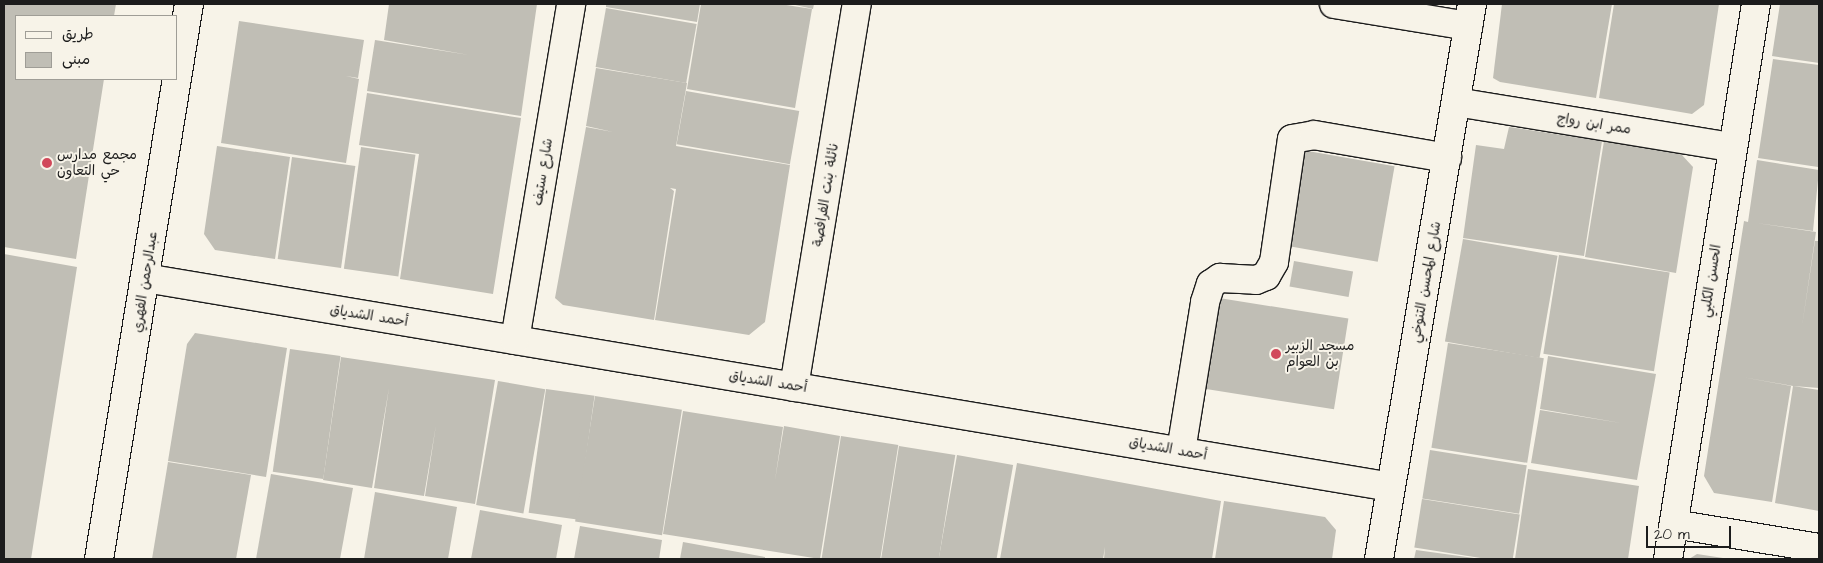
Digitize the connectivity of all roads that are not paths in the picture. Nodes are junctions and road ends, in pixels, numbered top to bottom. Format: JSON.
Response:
{"nodes":[{"id":1,"x":189,"y":4,"type":"edge"},
{"id":2,"x":571,"y":4,"type":"edge"},
{"id":3,"x":857,"y":4,"type":"edge"},
{"id":4,"x":1334,"y":4,"type":"edge"},
{"id":5,"x":1756,"y":4,"type":"edge"},
{"id":6,"x":1470,"y":15,"type":"edge"},
{"id":7,"x":178,"y":72,"type":"edge"},
{"id":8,"x":177,"y":80,"type":"edge"},
{"id":9,"x":1456,"y":102,"type":"junction"},
{"id":10,"x":1731,"y":147,"type":"junction"},
{"id":11,"x":1446,"y":158,"type":"junction"},
{"id":12,"x":145,"y":278,"type":"junction"},
{"id":13,"x":516,"y":340,"type":"junction"},
{"id":14,"x":794,"y":387,"type":"junction"},
{"id":15,"x":1181,"y":451,"type":"junction"},
{"id":16,"x":1391,"y":487,"type":"junction"},
{"id":17,"x":1674,"y":524,"type":"junction"},
{"id":18,"x":1819,"y":548,"type":"edge"},
{"id":19,"x":99,"y":559,"type":"edge"},
{"id":20,"x":1379,"y":559,"type":"edge"},
{"id":21,"x":1668,"y":559,"type":"edge"}],
"edges":[{"from":1,"to":7,"type":"street","name":"عبدالرحمن الفهري"},
{"from":2,"to":13,"type":"street","name":"شارع ستيف"},
{"from":3,"to":14,"type":"street","name":"نائلة بنت الفرافصة"},
{"from":4,"to":6,"type":"street"},
{"from":5,"to":10,"type":"street","name":"الحسن الكلبي"},
{"from":6,"to":9,"type":"street","name":"شارع المحسن التنوخي"},
{"from":8,"to":12,"type":"street","name":"عبدالرحمن الفهري"},
{"from":9,"to":10,"type":"street","name":"ممر ابن رواج"},
{"from":9,"to":11,"type":"street","name":"شارع المحسن التنوخي"},
{"from":10,"to":17,"type":"street","name":"الحسن الكلبي"},
{"from":11,"to":15,"type":"street"},
{"from":11,"to":16,"type":"street","name":"شارع المحسن التنوخي"},
{"from":12,"to":13,"type":"street","name":"أحمد الشدياق"},
{"from":12,"to":19,"type":"street","name":"عبدالرحمن الفهري"},
{"from":13,"to":14,"type":"street","name":"أحمد الشدياق"},
{"from":14,"to":15,"type":"street","name":"أحمد الشدياق"},
{"from":15,"to":16,"type":"street","name":"أحمد الشدياق"},
{"from":16,"to":20,"type":"street","name":"شارع المحسن التنوخي"},
{"from":17,"to":18,"type":"street"},
{"from":17,"to":21,"type":"street","name":"الحسن الكلبي"}]}
